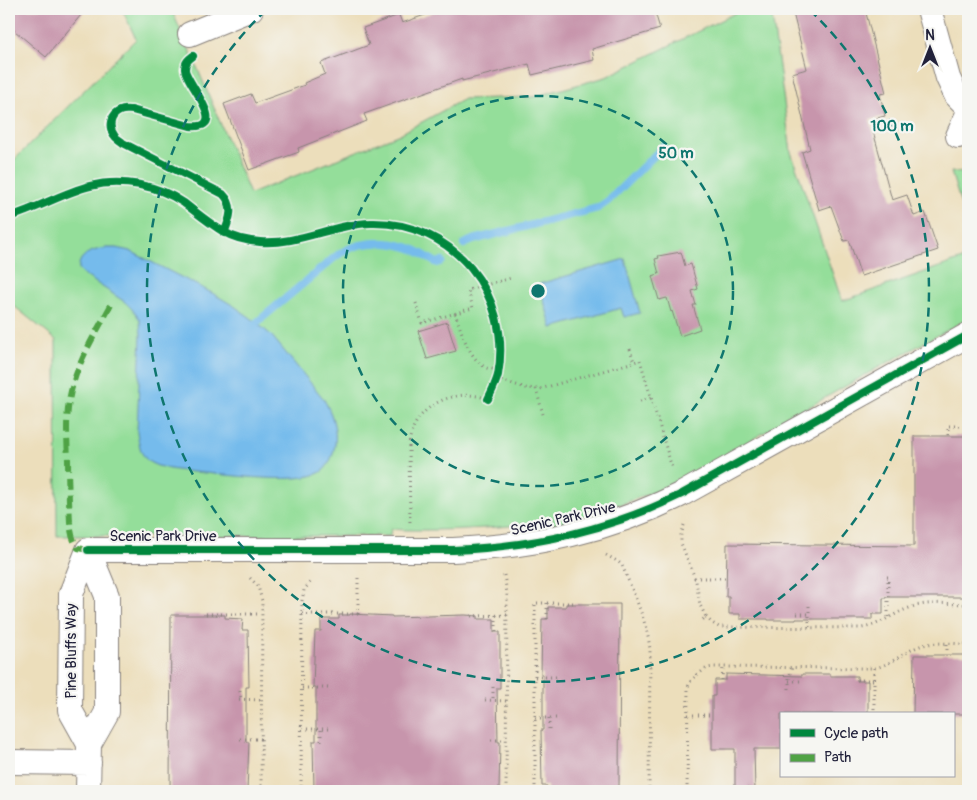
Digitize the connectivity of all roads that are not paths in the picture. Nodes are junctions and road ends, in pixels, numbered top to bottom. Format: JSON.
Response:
{"nodes":[{"id":1,"x":251,"y":9,"type":"edge"},
{"id":2,"x":929,"y":9,"type":"edge"},
{"id":3,"x":192,"y":45,"type":"road end"},
{"id":4,"x":968,"y":106,"type":"edge"},
{"id":5,"x":968,"y":114,"type":"edge"},
{"id":6,"x":958,"y":136,"type":"dead end"},
{"id":7,"x":968,"y":335,"type":"edge"},
{"id":8,"x":88,"y":550,"type":"junction"},
{"id":9,"x":89,"y":753,"type":"junction"},
{"id":10,"x":9,"y":762,"type":"edge"},
{"id":11,"x":88,"y":791,"type":"edge"}],
"edges":[{"from":1,"to":3,"type":"street"},
{"from":2,"to":4,"type":"street"},
{"from":5,"to":6,"type":"street"},
{"from":7,"to":8,"type":"street","name":"Scenic Park Drive"},
{"from":8,"to":9,"type":"street","name":"Pine Bluffs Way"},
{"from":8,"to":9,"type":"street"},
{"from":9,"to":10,"type":"street"},
{"from":9,"to":11,"type":"street"}]}
